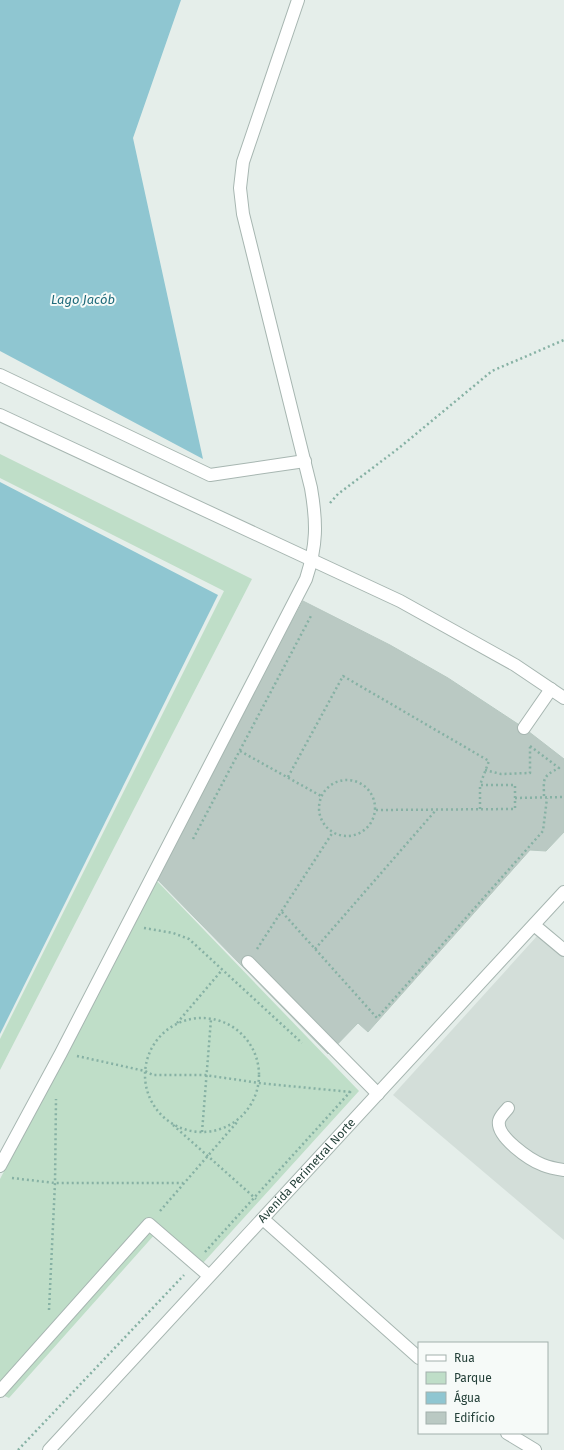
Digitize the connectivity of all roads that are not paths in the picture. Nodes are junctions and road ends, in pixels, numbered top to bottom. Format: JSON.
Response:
{"nodes":[{"id":1,"x":298,"y":0,"type":"edge"},
{"id":2,"x":0,"y":375,"type":"edge"},
{"id":3,"x":0,"y":415,"type":"edge"},
{"id":4,"x":304,"y":461,"type":"junction"},
{"id":5,"x":312,"y":559,"type":"junction"},
{"id":6,"x":551,"y":689,"type":"junction"},
{"id":7,"x":564,"y":698,"type":"edge"},
{"id":8,"x":524,"y":728,"type":"dead end"},
{"id":9,"x":564,"y":892,"type":"edge"},
{"id":10,"x":534,"y":925,"type":"junction"},
{"id":11,"x":564,"y":950,"type":"edge"},
{"id":12,"x":248,"y":962,"type":"dead end"},
{"id":13,"x":378,"y":1094,"type":"junction"},
{"id":14,"x":508,"y":1108,"type":"dead end"},
{"id":15,"x":0,"y":1166,"type":"edge"},
{"id":16,"x":564,"y":1170,"type":"edge"},
{"id":17,"x":266,"y":1215,"type":"junction"},
{"id":18,"x":208,"y":1275,"type":"junction"},
{"id":19,"x":418,"y":1357,"type":"edge"},
{"id":20,"x":0,"y":1391,"type":"edge"},
{"id":21,"x":509,"y":1434,"type":"edge"},
{"id":22,"x":49,"y":1450,"type":"edge"},
{"id":23,"x":534,"y":1450,"type":"edge"}],
"edges":[{"from":1,"to":4,"type":"street"},
{"from":2,"to":4,"type":"street"},
{"from":3,"to":5,"type":"street"},
{"from":4,"to":5,"type":"street"},
{"from":5,"to":6,"type":"street"},
{"from":5,"to":15,"type":"street"},
{"from":6,"to":7,"type":"street"},
{"from":6,"to":8,"type":"street"},
{"from":9,"to":10,"type":"street","name":"Avenida Perimetral Norte"},
{"from":10,"to":11,"type":"street"},
{"from":10,"to":13,"type":"street","name":"Avenida Perimetral Norte"},
{"from":12,"to":13,"type":"street"},
{"from":13,"to":17,"type":"street","name":"Avenida Perimetral Norte"},
{"from":14,"to":16,"type":"street"},
{"from":17,"to":18,"type":"street","name":"Avenida Perimetral Norte"},
{"from":17,"to":19,"type":"street"},
{"from":18,"to":20,"type":"street"},
{"from":18,"to":22,"type":"street","name":"Avenida Perimetral Norte"},
{"from":21,"to":23,"type":"street"}]}
